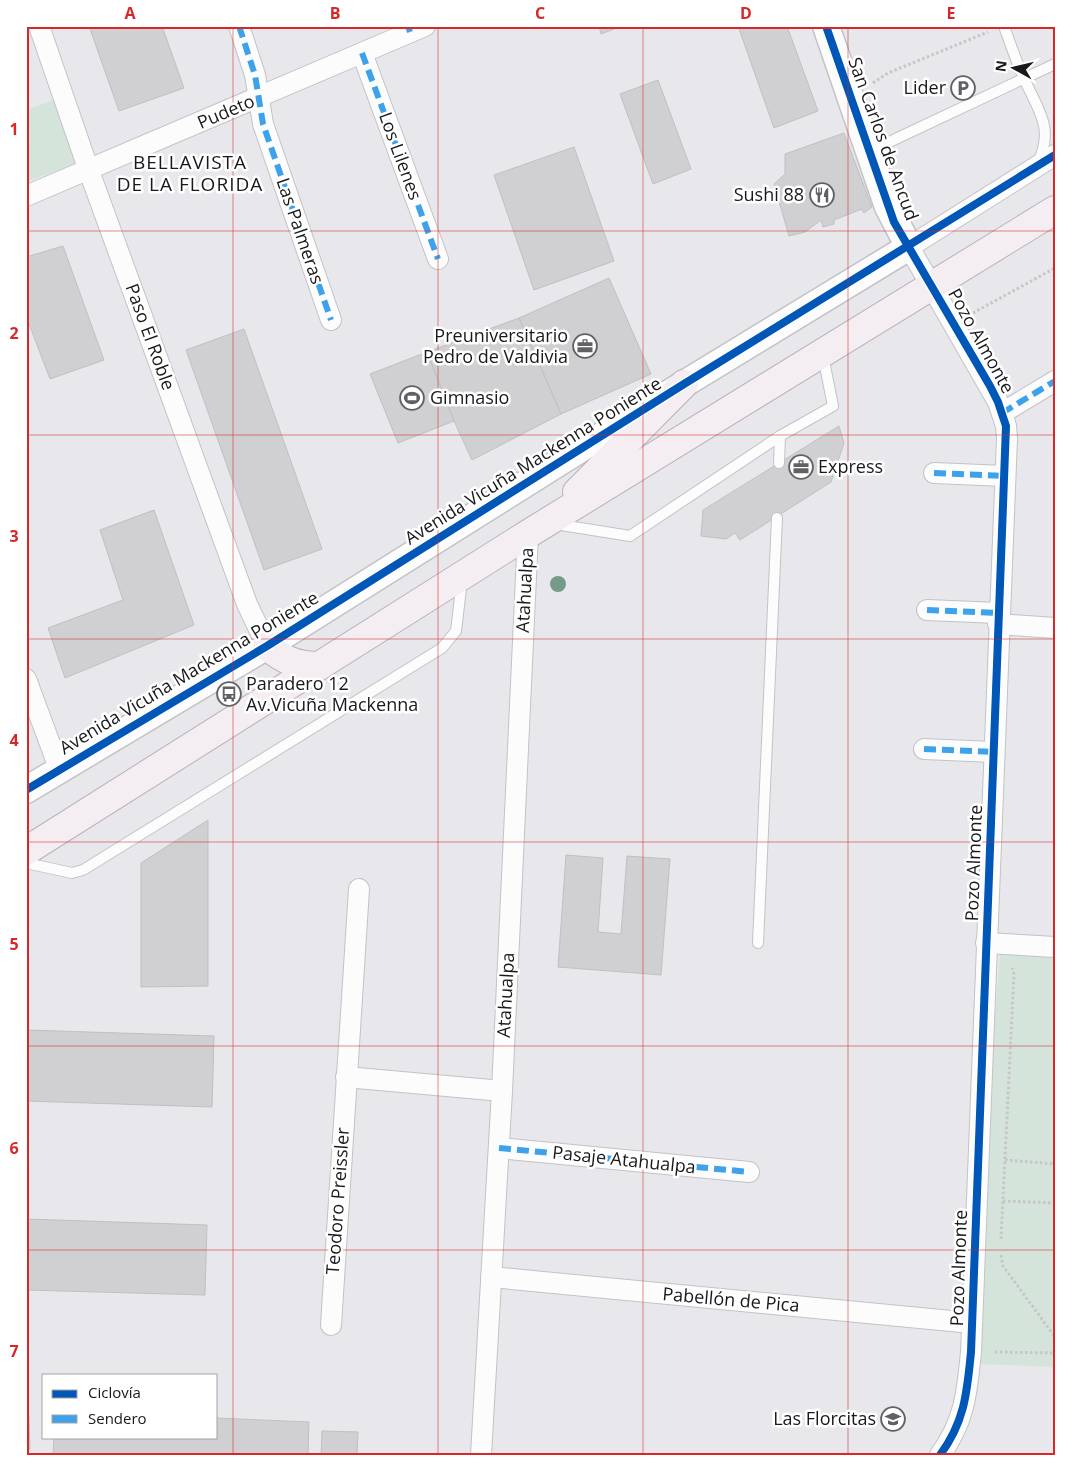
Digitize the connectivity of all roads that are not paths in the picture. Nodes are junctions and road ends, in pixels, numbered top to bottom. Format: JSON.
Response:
{"nodes":[{"id":1,"x":39,"y":26,"type":"edge"},
{"id":2,"x":239,"y":26,"type":"edge"},
{"id":3,"x":826,"y":26,"type":"edge"},
{"id":4,"x":414,"y":28,"type":"edge"},
{"id":5,"x":999,"y":28,"type":"edge"},
{"id":6,"x":362,"y":53,"type":"junction"},
{"id":7,"x":1055,"y":64,"type":"edge"},
{"id":8,"x":1024,"y":79,"type":"junction"},
{"id":9,"x":259,"y":98,"type":"junction"},
{"id":10,"x":869,"y":152,"type":"junction"},
{"id":11,"x":1055,"y":155,"type":"edge"},
{"id":12,"x":1035,"y":168,"type":"junction"},
{"id":13,"x":89,"y":171,"type":"junction"},
{"id":14,"x":26,"y":196,"type":"edge"},
{"id":15,"x":1055,"y":210,"type":"edge"},
{"id":16,"x":909,"y":247,"type":"junction"},
{"id":17,"x":438,"y":259,"type":"dead end"},
{"id":18,"x":933,"y":285,"type":"junction"},
{"id":19,"x":330,"y":320,"type":"dead end"},
{"id":20,"x":822,"y":353,"type":"junction"},
{"id":21,"x":1055,"y":382,"type":"edge"},
{"id":22,"x":684,"y":384,"type":"junction"},
{"id":23,"x":1002,"y":413,"type":"junction"},
{"id":24,"x":780,"y":436,"type":"junction"},
{"id":25,"x":778,"y":464,"type":"dead end"},
{"id":26,"x":934,"y":473,"type":"dead end"},
{"id":27,"x":1005,"y":476,"type":"junction"},
{"id":28,"x":777,"y":518,"type":"dead end"},
{"id":29,"x":537,"y":529,"type":"junction"},
{"id":30,"x":462,"y":576,"type":"junction"},
{"id":31,"x":927,"y":610,"type":"dead end"},
{"id":32,"x":999,"y":619,"type":"junction"},
{"id":33,"x":1055,"y":628,"type":"edge"},
{"id":34,"x":267,"y":646,"type":"junction"},
{"id":35,"x":319,"y":666,"type":"junction"},
{"id":36,"x":26,"y":679,"type":"edge"},
{"id":37,"x":924,"y":749,"type":"dead end"},
{"id":38,"x":994,"y":752,"type":"junction"},
{"id":39,"x":60,"y":768,"type":"junction"},
{"id":40,"x":26,"y":790,"type":"edge"},
{"id":41,"x":26,"y":851,"type":"edge"},
{"id":42,"x":26,"y":863,"type":"edge"},
{"id":43,"x":359,"y":889,"type":"dead end"},
{"id":44,"x":758,"y":943,"type":"dead end"},
{"id":45,"x":986,"y":943,"type":"junction"},
{"id":46,"x":1055,"y":947,"type":"edge"},
{"id":47,"x":346,"y":1077,"type":"junction"},
{"id":48,"x":502,"y":1092,"type":"junction"},
{"id":49,"x":499,"y":1148,"type":"junction"},
{"id":50,"x":749,"y":1172,"type":"dead end"},
{"id":51,"x":491,"y":1277,"type":"junction"},
{"id":52,"x":972,"y":1323,"type":"junction"},
{"id":53,"x":331,"y":1325,"type":"dead end"},
{"id":54,"x":480,"y":1455,"type":"edge"},
{"id":55,"x":940,"y":1455,"type":"edge"}],
"edges":[{"from":1,"to":13,"type":"street","name":"Paso El Roble"},
{"from":2,"to":9,"type":"street","name":"Las Palmeras"},
{"from":3,"to":10,"type":"street","name":"San Carlos de Ancud"},
{"from":4,"to":6,"type":"street","name":"Pudeto"},
{"from":5,"to":8,"type":"lane"},
{"from":6,"to":9,"type":"street","name":"Pudeto"},
{"from":6,"to":17,"type":"street","name":"Los Lilenes"},
{"from":7,"to":8,"type":"lane"},
{"from":8,"to":10,"type":"lane"},
{"from":8,"to":12,"type":"lane"},
{"from":9,"to":13,"type":"street","name":"Pudeto"},
{"from":9,"to":19,"type":"street","name":"Las Palmeras"},
{"from":10,"to":16,"type":"street","name":"San Carlos de Ancud"},
{"from":11,"to":12,"type":"street","name":"Avenida Vicuña Mackenna Poniente"},
{"from":12,"to":16,"type":"street","name":"Avenida Vicuña Mackenna Poniente"},
{"from":13,"to":14,"type":"street","name":"Pudeto"},
{"from":13,"to":34,"type":"street","name":"Paso El Roble"},
{"from":15,"to":18,"type":"main road"},
{"from":16,"to":18,"type":"street","name":"San Carlos de Ancud"},
{"from":16,"to":22,"type":"street","name":"Avenida Vicuña Mackenna Poniente"},
{"from":18,"to":20,"type":"main road"},
{"from":18,"to":23,"type":"street","name":"Pozo Almonte"},
{"from":20,"to":24,"type":"lane"},
{"from":20,"to":29,"type":"main road"},
{"from":21,"to":23,"type":"street"},
{"from":22,"to":29,"type":"main road"},
{"from":22,"to":34,"type":"street","name":"Avenida Vicuña Mackenna Poniente"},
{"from":23,"to":27,"type":"street","name":"Pozo Almonte"},
{"from":24,"to":25,"type":"lane"},
{"from":24,"to":29,"type":"lane"},
{"from":26,"to":27,"type":"street"},
{"from":27,"to":32,"type":"street","name":"Pozo Almonte"},
{"from":28,"to":44,"type":"lane"},
{"from":29,"to":30,"type":"main road"},
{"from":29,"to":48,"type":"street","name":"Atahualpa"},
{"from":30,"to":35,"type":"main road"},
{"from":30,"to":42,"type":"lane"},
{"from":31,"to":32,"type":"street"},
{"from":32,"to":33,"type":"street"},
{"from":32,"to":38,"type":"street","name":"Pozo Almonte"},
{"from":34,"to":35,"type":"main road"},
{"from":34,"to":39,"type":"street","name":"Avenida Vicuña Mackenna Poniente"},
{"from":35,"to":41,"type":"main road"},
{"from":36,"to":39,"type":"street"},
{"from":37,"to":38,"type":"street"},
{"from":38,"to":45,"type":"street","name":"Pozo Almonte"},
{"from":39,"to":40,"type":"street","name":"Avenida Vicuña Mackenna Poniente"},
{"from":43,"to":47,"type":"street","name":"Teodoro Preissler"},
{"from":45,"to":46,"type":"street"},
{"from":45,"to":52,"type":"street","name":"Pozo Almonte"},
{"from":47,"to":48,"type":"street"},
{"from":47,"to":53,"type":"street","name":"Teodoro Preissler"},
{"from":48,"to":49,"type":"street","name":"Atahualpa"},
{"from":49,"to":50,"type":"street","name":"Pasaje Atahualpa"},
{"from":49,"to":51,"type":"street","name":"Atahualpa"},
{"from":51,"to":52,"type":"street","name":"Pabellón de Pica"},
{"from":51,"to":54,"type":"street","name":"Atahualpa"},
{"from":52,"to":55,"type":"street","name":"Pozo Almonte"}]}
